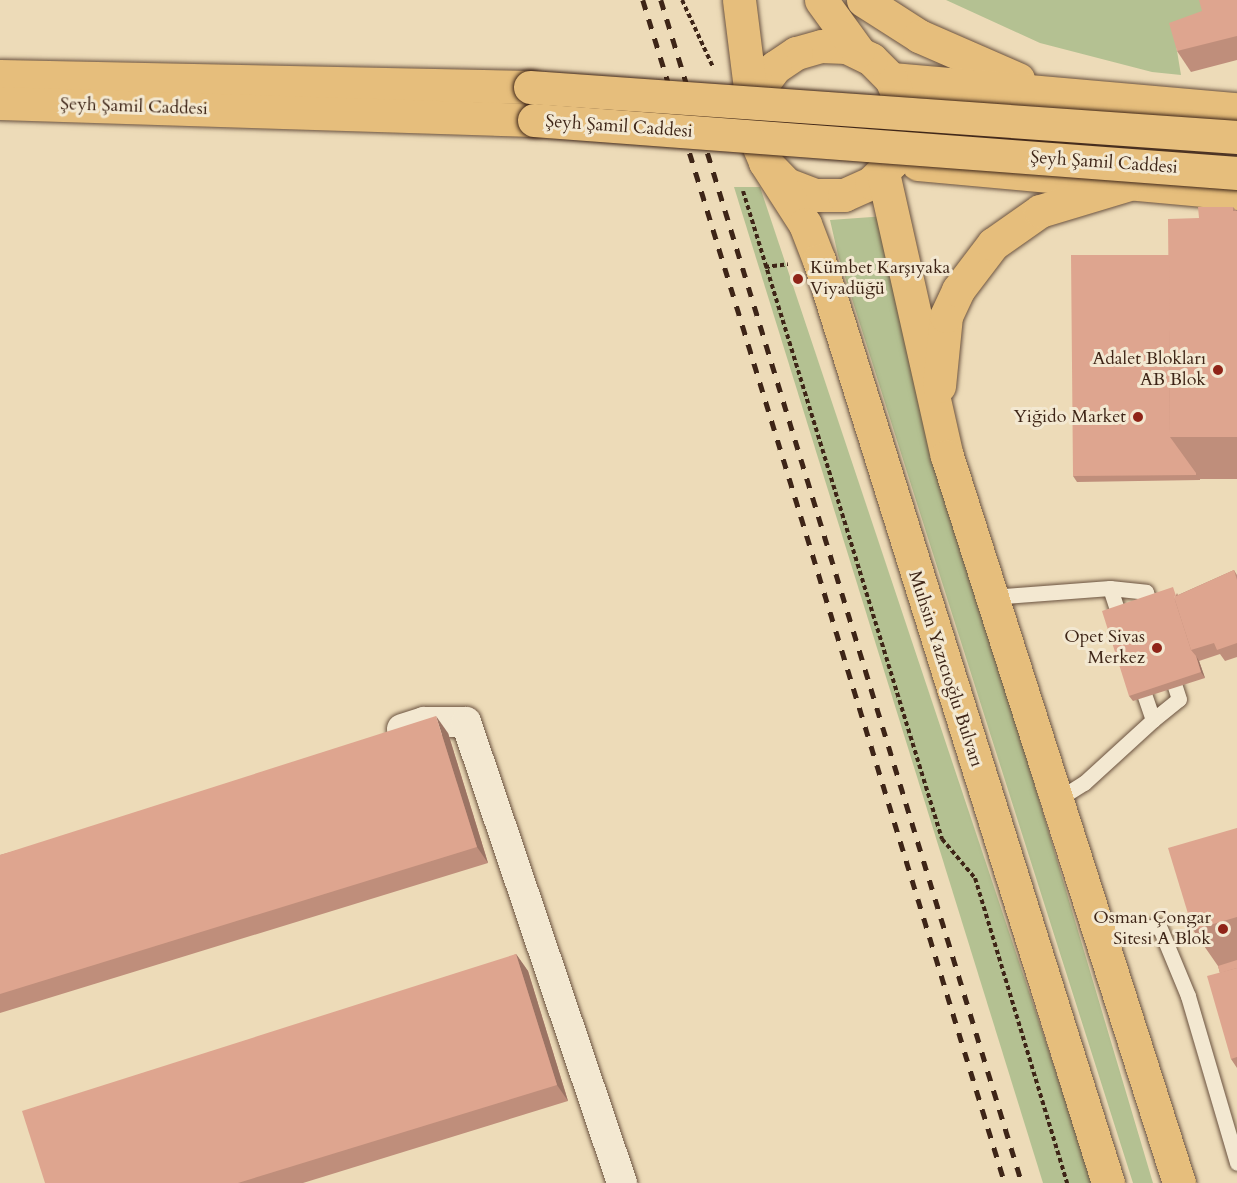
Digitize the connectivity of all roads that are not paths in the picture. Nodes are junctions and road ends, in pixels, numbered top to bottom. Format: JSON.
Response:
{"nodes":[{"id":1,"x":739,"y":0,"type":"edge"},
{"id":2,"x":821,"y":0,"type":"edge"},
{"id":3,"x":863,"y":0,"type":"edge"},
{"id":4,"x":858,"y":51,"type":"junction"},
{"id":5,"x":0,"y":76,"type":"edge"},
{"id":6,"x":891,"y":80,"type":"junction"},
{"id":7,"x":1071,"y":94,"type":"junction"},
{"id":8,"x":0,"y":103,"type":"edge"},
{"id":9,"x":1237,"y":109,"type":"edge"},
{"id":10,"x":753,"y":113,"type":"junction"},
{"id":11,"x":1237,"y":137,"type":"edge"},
{"id":12,"x":887,"y":167,"type":"junction"},
{"id":13,"x":752,"y":170,"type":"junction"},
{"id":14,"x":1237,"y":173,"type":"edge"},
{"id":15,"x":1126,"y":185,"type":"junction"},
{"id":16,"x":1237,"y":193,"type":"edge"},
{"id":17,"x":946,"y":456,"type":"junction"},
{"id":18,"x":1110,"y":588,"type":"junction"},
{"id":19,"x":991,"y":597,"type":"junction"},
{"id":20,"x":1159,"y":635,"type":"edge"},
{"id":21,"x":1128,"y":643,"type":"edge"},
{"id":22,"x":1166,"y":656,"type":"edge"},
{"id":23,"x":1135,"y":665,"type":"edge"},
{"id":24,"x":1153,"y":720,"type":"junction"},
{"id":25,"x":368,"y":739,"type":"edge"},
{"id":26,"x":1055,"y":801,"type":"junction"},
{"id":27,"x":1098,"y":933,"type":"junction"},
{"id":28,"x":1237,"y":1163,"type":"edge"},
{"id":29,"x":622,"y":1183,"type":"edge"},
{"id":30,"x":1108,"y":1183,"type":"edge"},
{"id":31,"x":1179,"y":1183,"type":"edge"}],
"edges":[{"from":1,"to":10,"type":"main road","name":"Muhsin Yazıcıoğlu Bulvarı"},
{"from":2,"to":4,"type":"main road"},
{"from":3,"to":7,"type":"main road"},
{"from":4,"to":6,"type":"main road"},
{"from":4,"to":10,"type":"main road","name":"Muhsin Yazıcıoğlu Bulvarı"},
{"from":5,"to":11,"type":"main road","name":"Şeyh Şamil Caddesi","bridge":true},
{"from":6,"to":7,"type":"main road"},
{"from":6,"to":12,"type":"main road"},
{"from":7,"to":9,"type":"main road"},
{"from":8,"to":14,"type":"main road","name":"Şeyh Şamil Caddesi","bridge":true},
{"from":10,"to":13,"type":"main road","name":"Muhsin Yazıcıoğlu Bulvarı"},
{"from":12,"to":13,"type":"main road","name":"Muhsin Yazıcıoğlu Bulvarı"},
{"from":12,"to":15,"type":"main road"},
{"from":12,"to":17,"type":"main road"},
{"from":13,"to":30,"type":"main road","name":"Muhsin Yazıcıoğlu Bulvarı"},
{"from":15,"to":16,"type":"main road"},
{"from":15,"to":17,"type":"main road"},
{"from":17,"to":19,"type":"main road"},
{"from":18,"to":19,"type":"lane"},
{"from":18,"to":20,"type":"lane"},
{"from":18,"to":21,"type":"lane"},
{"from":19,"to":26,"type":"main road"},
{"from":22,"to":24,"type":"lane"},
{"from":23,"to":24,"type":"lane"},
{"from":24,"to":26,"type":"lane"},
{"from":25,"to":29,"type":"street"},
{"from":26,"to":27,"type":"main road"},
{"from":27,"to":28,"type":"lane"},
{"from":27,"to":31,"type":"main road"}]}
